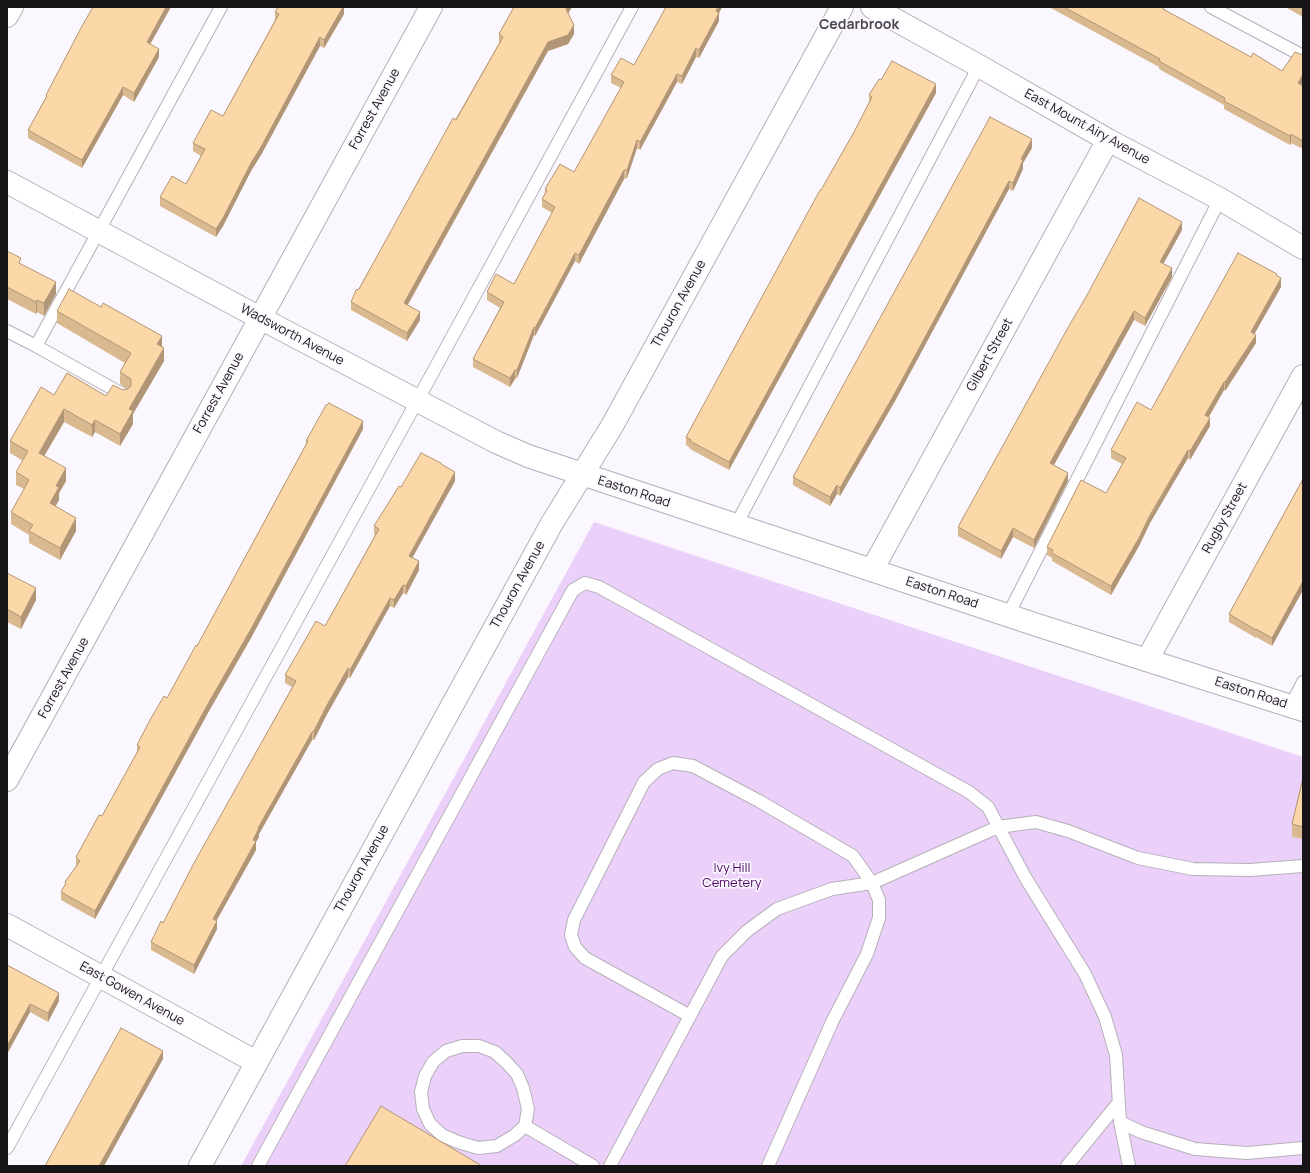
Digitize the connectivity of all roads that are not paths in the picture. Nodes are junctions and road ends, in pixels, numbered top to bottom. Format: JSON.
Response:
{"nodes":[{"id":1,"x":12,"y":7,"type":"edge"},
{"id":2,"x":221,"y":7,"type":"edge"},
{"id":3,"x":431,"y":7,"type":"edge"},
{"id":4,"x":632,"y":7,"type":"edge"},
{"id":5,"x":842,"y":7,"type":"edge"},
{"id":6,"x":872,"y":7,"type":"edge"},
{"id":7,"x":1211,"y":7,"type":"edge"},
{"id":8,"x":7,"y":16,"type":"edge"},
{"id":9,"x":1303,"y":56,"type":"edge"},
{"id":10,"x":979,"y":66,"type":"junction"},
{"id":11,"x":1108,"y":140,"type":"junction"},
{"id":12,"x":7,"y":182,"type":"edge"},
{"id":13,"x":1220,"y":199,"type":"junction"},
{"id":14,"x":98,"y":231,"type":"junction"},
{"id":15,"x":1303,"y":248,"type":"edge"},
{"id":16,"x":260,"y":318,"type":"junction"},
{"id":17,"x":7,"y":331,"type":"edge"},
{"id":18,"x":36,"y":346,"type":"junction"},
{"id":19,"x":1303,"y":376,"type":"edge"},
{"id":20,"x":124,"y":395,"type":"edge"},
{"id":21,"x":417,"y":401,"type":"junction"},
{"id":22,"x":582,"y":475,"type":"junction"},
{"id":23,"x":736,"y":525,"type":"junction"},
{"id":24,"x":872,"y":570,"type":"junction"},
{"id":25,"x":1008,"y":615,"type":"junction"},
{"id":26,"x":1148,"y":660,"type":"junction"},
{"id":27,"x":1303,"y":682,"type":"edge"},
{"id":28,"x":1297,"y":708,"type":"edge"},
{"id":29,"x":7,"y":780,"type":"edge"},
{"id":30,"x":998,"y":827,"type":"junction"},
{"id":31,"x":1303,"y":866,"type":"edge"},
{"id":32,"x":872,"y":883,"type":"junction"},
{"id":33,"x":7,"y":925,"type":"edge"},
{"id":34,"x":101,"y":977,"type":"junction"},
{"id":35,"x":690,"y":1016,"type":"junction"},
{"id":36,"x":256,"y":1062,"type":"junction"},
{"id":37,"x":1119,"y":1102,"type":"junction"},
{"id":38,"x":1120,"y":1122,"type":"junction"},
{"id":39,"x":525,"y":1126,"type":"junction"},
{"id":40,"x":7,"y":1148,"type":"edge"},
{"id":41,"x":1303,"y":1148,"type":"edge"},
{"id":42,"x":200,"y":1166,"type":"edge"},
{"id":43,"x":258,"y":1166,"type":"edge"},
{"id":44,"x":593,"y":1166,"type":"edge"},
{"id":45,"x":610,"y":1166,"type":"edge"},
{"id":46,"x":768,"y":1166,"type":"edge"},
{"id":47,"x":1067,"y":1166,"type":"edge"},
{"id":48,"x":1129,"y":1166,"type":"edge"}],
"edges":[{"from":1,"to":8,"type":"street"},
{"from":2,"to":14,"type":"lane"},
{"from":3,"to":16,"type":"street","name":"Forrest Avenue"},
{"from":4,"to":21,"type":"lane"},
{"from":5,"to":22,"type":"street","name":"Thouron Avenue"},
{"from":6,"to":10,"type":"street","name":"East Mount Airy Avenue"},
{"from":7,"to":9,"type":"lane"},
{"from":10,"to":11,"type":"street","name":"East Mount Airy Avenue"},
{"from":10,"to":23,"type":"lane"},
{"from":11,"to":13,"type":"street","name":"East Mount Airy Avenue"},
{"from":11,"to":24,"type":"street","name":"Gilbert Street"},
{"from":12,"to":14,"type":"street","name":"Wadsworth Avenue"},
{"from":13,"to":15,"type":"street","name":"East Mount Airy Avenue"},
{"from":13,"to":25,"type":"lane"},
{"from":14,"to":16,"type":"street","name":"Wadsworth Avenue"},
{"from":14,"to":18,"type":"lane"},
{"from":16,"to":21,"type":"street","name":"Wadsworth Avenue"},
{"from":16,"to":29,"type":"street","name":"Forrest Avenue"},
{"from":17,"to":18,"type":"lane"},
{"from":18,"to":20,"type":"lane"},
{"from":19,"to":26,"type":"street","name":"Rugby Street"},
{"from":21,"to":22,"type":"street","name":"Wadsworth Avenue"},
{"from":21,"to":34,"type":"lane"},
{"from":22,"to":23,"type":"street","name":"Easton Road"},
{"from":22,"to":36,"type":"street","name":"Thouron Avenue"},
{"from":23,"to":24,"type":"street","name":"Easton Road"},
{"from":24,"to":25,"type":"street","name":"Easton Road"},
{"from":25,"to":26,"type":"street","name":"Easton Road"},
{"from":26,"to":28,"type":"street","name":"Easton Road"},
{"from":27,"to":28,"type":"lane"},
{"from":30,"to":31,"type":"lane"},
{"from":30,"to":32,"type":"lane"},
{"from":30,"to":37,"type":"lane"},
{"from":30,"to":43,"type":"lane"},
{"from":32,"to":35,"type":"lane"},
{"from":32,"to":35,"type":"lane"},
{"from":32,"to":46,"type":"lane"},
{"from":33,"to":34,"type":"street","name":"East Gowen Avenue"},
{"from":34,"to":36,"type":"street","name":"East Gowen Avenue"},
{"from":34,"to":40,"type":"lane"},
{"from":35,"to":45,"type":"lane"},
{"from":36,"to":42,"type":"street","name":"Thouron Avenue"},
{"from":37,"to":38,"type":"lane"},
{"from":37,"to":47,"type":"lane"},
{"from":38,"to":41,"type":"lane"},
{"from":38,"to":48,"type":"lane"},
{"from":39,"to":39,"type":"lane"},
{"from":39,"to":44,"type":"lane"}]}
